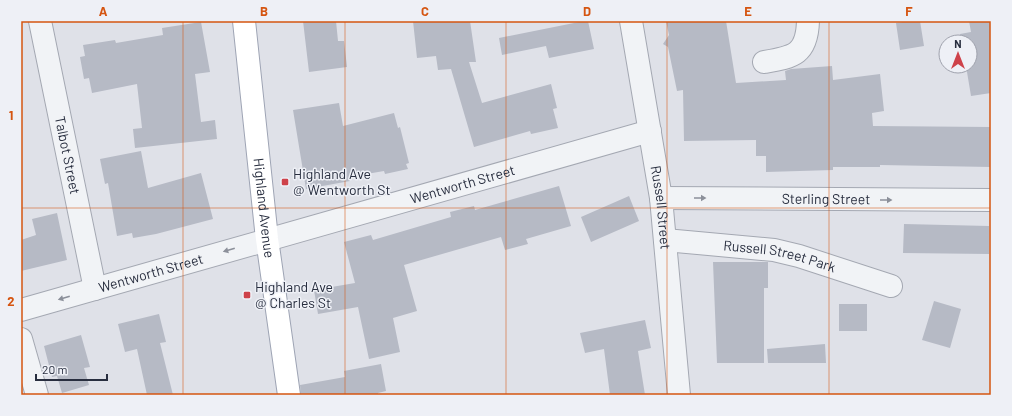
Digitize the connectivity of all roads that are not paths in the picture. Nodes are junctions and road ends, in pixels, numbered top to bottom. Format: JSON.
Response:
{"nodes":[{"id":1,"x":40,"y":21,"type":"edge"},
{"id":2,"x":244,"y":21,"type":"edge"},
{"id":3,"x":632,"y":21,"type":"edge"},
{"id":4,"x":808,"y":21,"type":"edge"},
{"id":5,"x":764,"y":62,"type":"dead end"},
{"id":6,"x":650,"y":131,"type":"junction"},
{"id":7,"x":661,"y":198,"type":"junction"},
{"id":8,"x":991,"y":200,"type":"edge"},
{"id":9,"x":267,"y":239,"type":"junction"},
{"id":10,"x":665,"y":240,"type":"junction"},
{"id":11,"x":891,"y":286,"type":"dead end"},
{"id":12,"x":95,"y":289,"type":"junction"},
{"id":13,"x":21,"y":310,"type":"edge"},
{"id":14,"x":21,"y":339,"type":"edge"},
{"id":15,"x":37,"y":395,"type":"edge"},
{"id":16,"x":289,"y":395,"type":"edge"},
{"id":17,"x":680,"y":395,"type":"edge"}],
"edges":[{"from":1,"to":12,"type":"street","name":"Talbot Street"},
{"from":2,"to":9,"type":"main road","name":"Highland Avenue"},
{"from":3,"to":6,"type":"street","name":"Russell Street"},
{"from":4,"to":5,"type":"street"},
{"from":6,"to":7,"type":"street","name":"Russell Street"},
{"from":6,"to":9,"type":"street","name":"Wentworth Street"},
{"from":7,"to":8,"type":"street","name":"Sterling Street","one_way":true},
{"from":7,"to":10,"type":"street","name":"Russell Street"},
{"from":9,"to":12,"type":"street","name":"Wentworth Street","one_way":true},
{"from":9,"to":16,"type":"main road","name":"Highland Avenue"},
{"from":10,"to":11,"type":"street","name":"Russell Street Park"},
{"from":10,"to":17,"type":"street","name":"Russell Street"},
{"from":12,"to":13,"type":"street","name":"Wentworth Street","one_way":true},
{"from":14,"to":15,"type":"street"}]}
